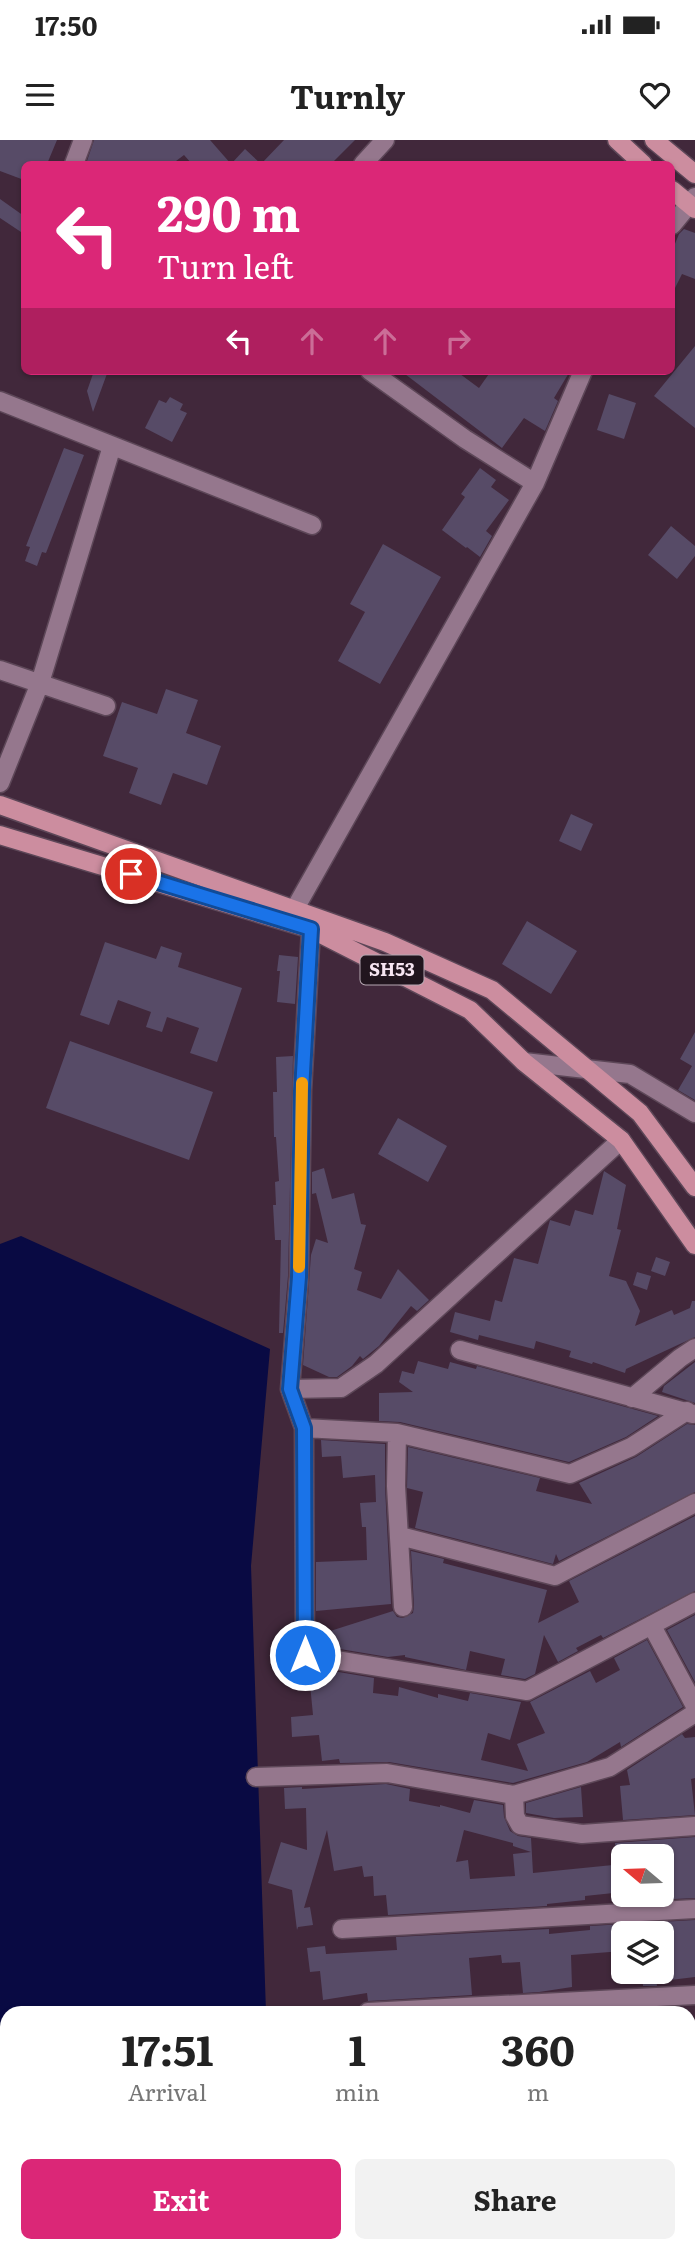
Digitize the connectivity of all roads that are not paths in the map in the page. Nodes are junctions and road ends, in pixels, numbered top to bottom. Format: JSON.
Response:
{"nodes":[{"id":1,"x":83,"y":140,"type":"edge"},
{"id":2,"x":385,"y":140,"type":"edge"},
{"id":3,"x":617,"y":140,"type":"edge"},
{"id":4,"x":654,"y":140,"type":"edge"},
{"id":5,"x":75,"y":161,"type":"edge"},
{"id":6,"x":366,"y":161,"type":"edge"},
{"id":7,"x":640,"y":161,"type":"edge"},
{"id":8,"x":695,"y":174,"type":"edge"},
{"id":9,"x":675,"y":192,"type":"edge"},
{"id":10,"x":693,"y":203,"type":"edge"},
{"id":11,"x":675,"y":222,"type":"edge"},
{"id":12,"x":376,"y":375,"type":"edge"},
{"id":13,"x":581,"y":375,"type":"edge"},
{"id":14,"x":0,"y":401,"type":"edge"},
{"id":15,"x":112,"y":446,"type":"junction"},
{"id":16,"x":536,"y":483,"type":"junction"},
{"id":17,"x":312,"y":525,"type":"dead end"},
{"id":18,"x":0,"y":670,"type":"edge"},
{"id":19,"x":40,"y":683,"type":"junction"},
{"id":20,"x":106,"y":706,"type":"dead end"},
{"id":21,"x":0,"y":783,"type":"edge"},
{"id":22,"x":0,"y":805,"type":"edge"},
{"id":23,"x":0,"y":835,"type":"edge"},
{"id":24,"x":291,"y":916,"type":"junction"},
{"id":25,"x":311,"y":929,"type":"junction"},
{"id":26,"x":524,"y":1062,"type":"junction"},
{"id":27,"x":587,"y":1069,"type":"junction"},
{"id":28,"x":695,"y":1113,"type":"edge"},
{"id":29,"x":621,"y":1140,"type":"junction"},
{"id":30,"x":695,"y":1187,"type":"edge"},
{"id":31,"x":695,"y":1245,"type":"edge"},
{"id":32,"x":695,"y":1348,"type":"edge"},
{"id":33,"x":460,"y":1350,"type":"dead end"},
{"id":34,"x":290,"y":1389,"type":"junction"},
{"id":35,"x":632,"y":1398,"type":"junction"},
{"id":36,"x":691,"y":1413,"type":"edge"},
{"id":37,"x":304,"y":1428,"type":"junction"},
{"id":38,"x":397,"y":1433,"type":"junction"},
{"id":39,"x":695,"y":1503,"type":"edge"},
{"id":40,"x":400,"y":1536,"type":"junction"},
{"id":41,"x":695,"y":1602,"type":"edge"},
{"id":42,"x":403,"y":1607,"type":"dead end"},
{"id":43,"x":652,"y":1626,"type":"junction"},
{"id":44,"x":695,"y":1706,"type":"edge"},
{"id":45,"x":695,"y":1713,"type":"edge"},
{"id":46,"x":256,"y":1777,"type":"dead end"},
{"id":47,"x":514,"y":1795,"type":"junction"},
{"id":48,"x":695,"y":1826,"type":"edge"},
{"id":49,"x":695,"y":1909,"type":"edge"},
{"id":50,"x":342,"y":1929,"type":"dead end"},
{"id":51,"x":695,"y":1995,"type":"edge"},
{"id":52,"x":483,"y":2006,"type":"edge"}],
"edges":[{"from":1,"to":5,"type":"street"},
{"from":2,"to":6,"type":"street"},
{"from":3,"to":7,"type":"main road"},
{"from":4,"to":8,"type":"main road"},
{"from":9,"to":10,"type":"main road"},
{"from":10,"to":11,"type":"street"},
{"from":12,"to":16,"type":"street"},
{"from":13,"to":16,"type":"street"},
{"from":14,"to":15,"type":"street"},
{"from":15,"to":17,"type":"street"},
{"from":15,"to":19,"type":"street"},
{"from":16,"to":24,"type":"street"},
{"from":18,"to":19,"type":"street"},
{"from":19,"to":20,"type":"street"},
{"from":19,"to":21,"type":"street"},
{"from":22,"to":24,"type":"main road","number":"SH53"},
{"from":23,"to":24,"type":"main road","number":"SH53"},
{"from":24,"to":25,"type":"main road","number":"SH53"},
{"from":24,"to":27,"type":"main road","number":"SH53"},
{"from":25,"to":26,"type":"main road","number":"SH53"},
{"from":25,"to":34,"type":"street"},
{"from":26,"to":27,"type":"street"},
{"from":26,"to":29,"type":"main road","number":"SH53"},
{"from":27,"to":28,"type":"street"},
{"from":27,"to":30,"type":"main road","number":"SH53"},
{"from":29,"to":31,"type":"main road","number":"SH53"},
{"from":29,"to":34,"type":"street"},
{"from":32,"to":35,"type":"street"},
{"from":33,"to":35,"type":"street"},
{"from":34,"to":37,"type":"street"},
{"from":35,"to":36,"type":"street"},
{"from":36,"to":38,"type":"street"},
{"from":37,"to":38,"type":"street"},
{"from":37,"to":43,"type":"street"},
{"from":38,"to":40,"type":"street"},
{"from":39,"to":40,"type":"street"},
{"from":40,"to":42,"type":"street"},
{"from":41,"to":43,"type":"street"},
{"from":43,"to":44,"type":"street"},
{"from":45,"to":47,"type":"street"},
{"from":46,"to":47,"type":"street"},
{"from":47,"to":48,"type":"street"},
{"from":49,"to":50,"type":"street"},
{"from":51,"to":52,"type":"street"}]}
